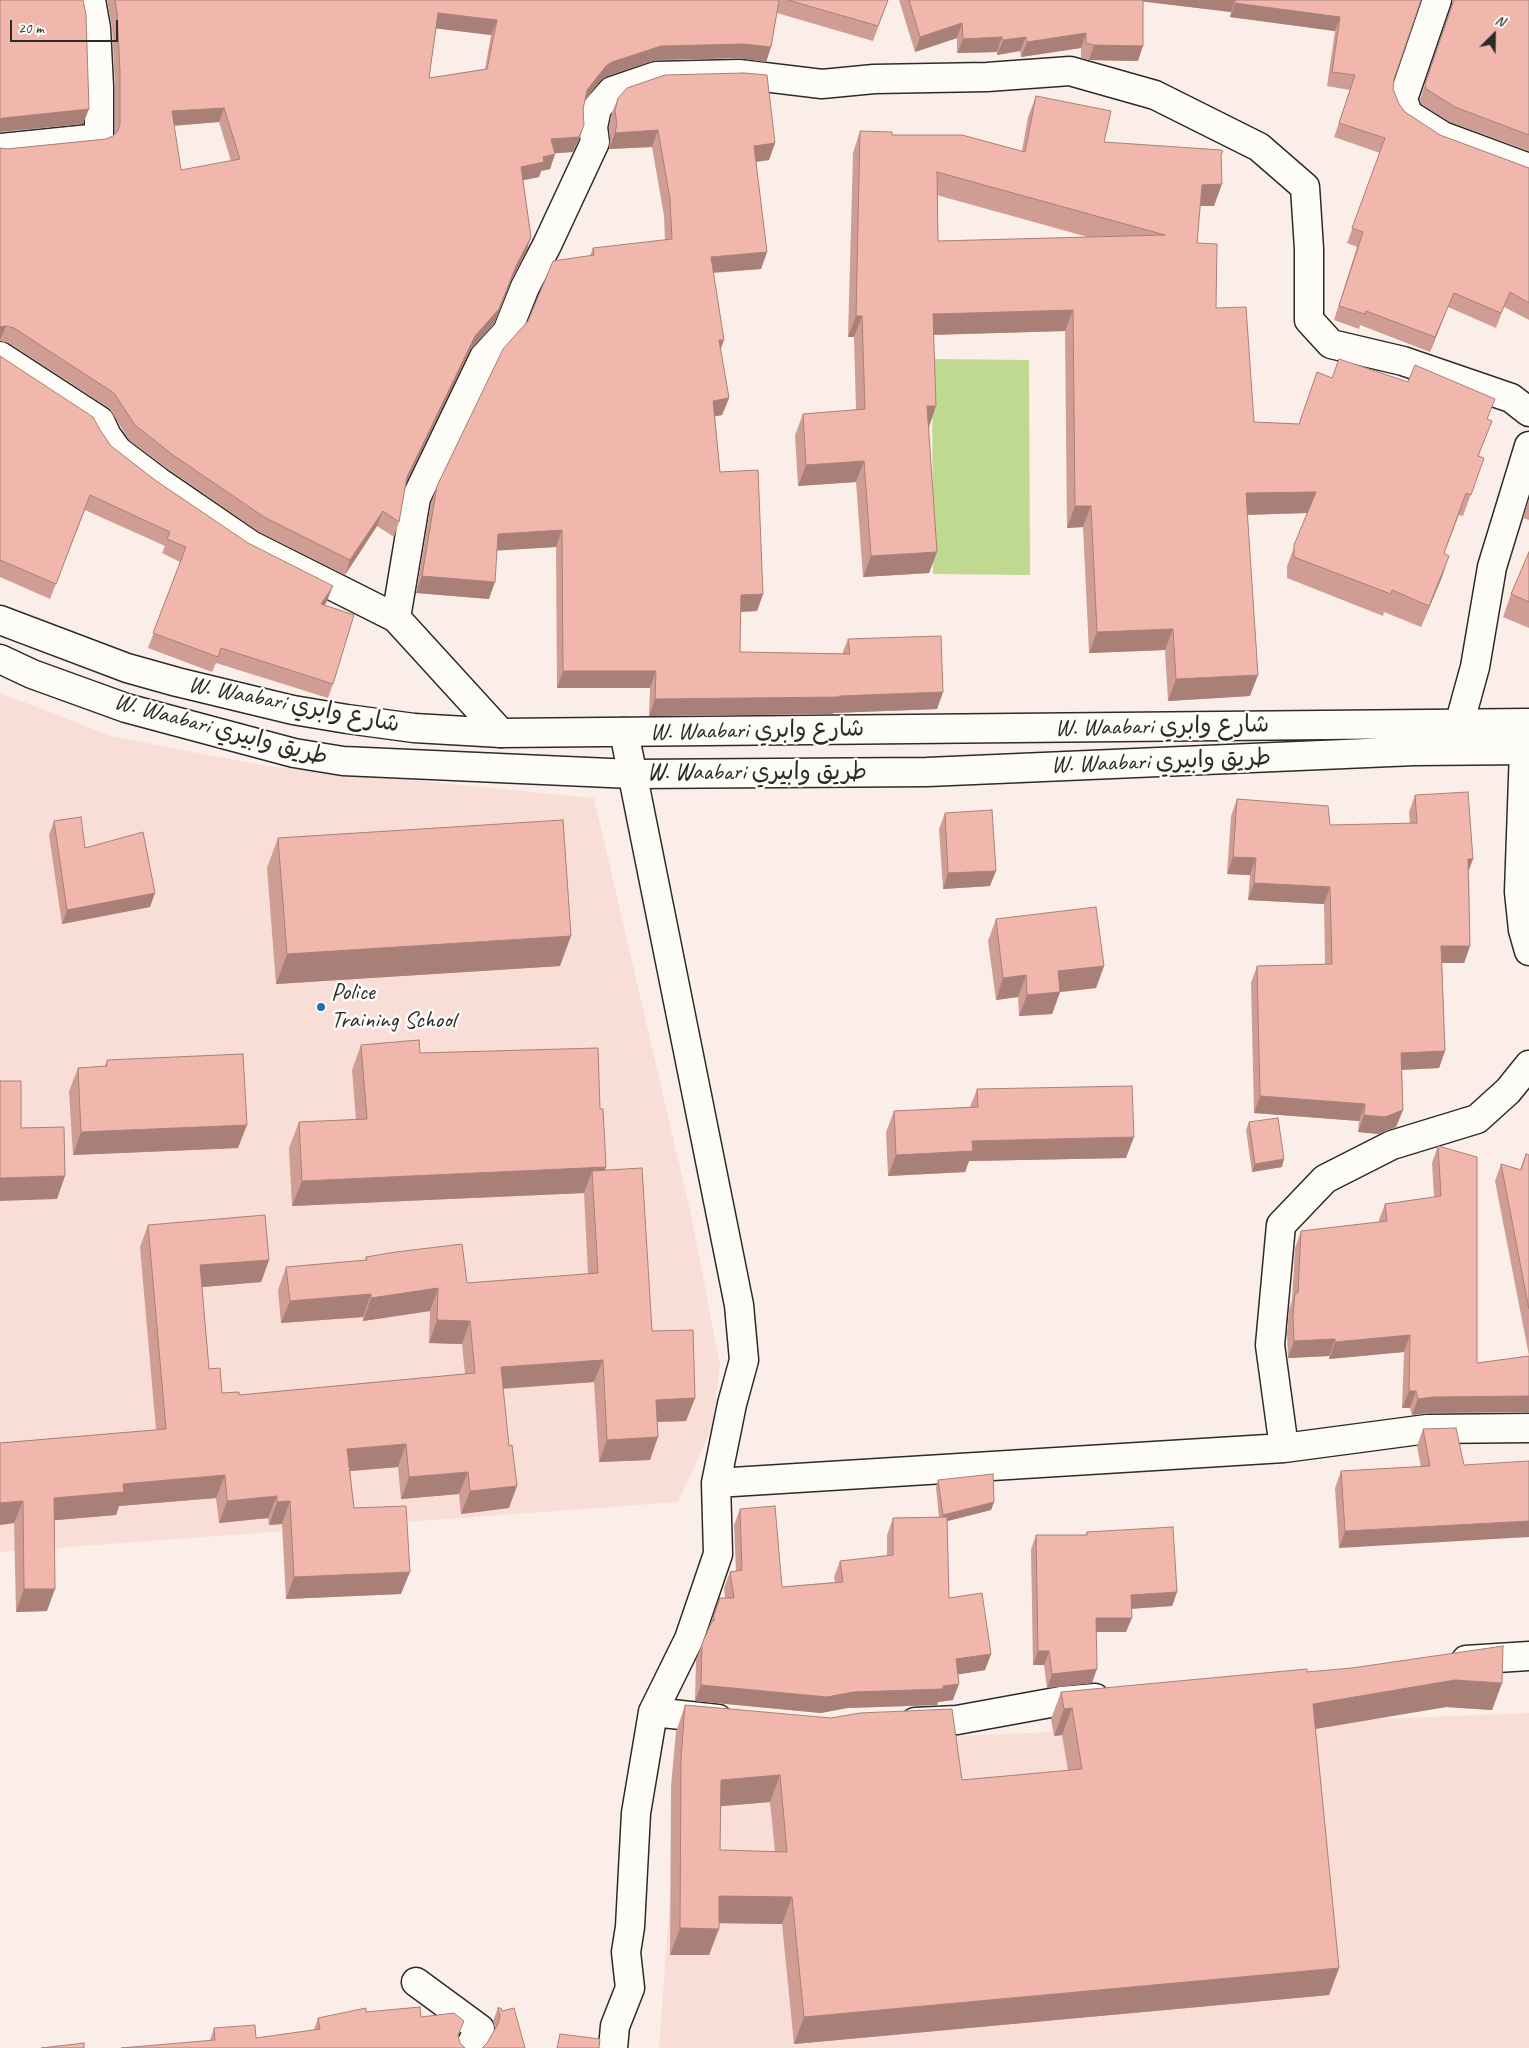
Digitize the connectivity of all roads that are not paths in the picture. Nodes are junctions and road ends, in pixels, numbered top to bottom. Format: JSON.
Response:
{"nodes":[{"id":1,"x":91,"y":0,"type":"edge"},
{"id":2,"x":1437,"y":0,"type":"edge"},
{"id":3,"x":0,"y":148,"type":"edge"},
{"id":4,"x":1529,"y":168,"type":"edge"},
{"id":5,"x":0,"y":356,"type":"edge"},
{"id":6,"x":1529,"y":412,"type":"edge"},
{"id":7,"x":1529,"y":446,"type":"edge"},
{"id":8,"x":396,"y":618,"type":"junction"},
{"id":9,"x":0,"y":620,"type":"edge"},
{"id":10,"x":0,"y":659,"type":"edge"},
{"id":11,"x":1529,"y":723,"type":"edge"},
{"id":12,"x":1459,"y":725,"type":"junction"},
{"id":13,"x":624,"y":732,"type":"junction"},
{"id":14,"x":501,"y":733,"type":"junction"},
{"id":15,"x":1526,"y":750,"type":"edge"},
{"id":16,"x":632,"y":774,"type":"junction"},
{"id":17,"x":1529,"y":950,"type":"edge"},
{"id":18,"x":1529,"y":1065,"type":"edge"},
{"id":19,"x":1529,"y":1428,"type":"edge"},
{"id":20,"x":1284,"y":1448,"type":"junction"},
{"id":21,"x":716,"y":1483,"type":"junction"},
{"id":22,"x":1529,"y":1656,"type":"edge"},
{"id":23,"x":1444,"y":1663,"type":"edge"},
{"id":24,"x":1120,"y":1696,"type":"edge"},
{"id":25,"x":652,"y":1712,"type":"junction"},
{"id":26,"x":740,"y":1722,"type":"edge"},
{"id":27,"x":894,"y":1723,"type":"edge"},
{"id":28,"x":416,"y":1982,"type":"dead end"},
{"id":29,"x":469,"y":2048,"type":"edge"},
{"id":30,"x":613,"y":2048,"type":"edge"}],
"edges":[{"from":1,"to":3,"type":"street"},
{"from":2,"to":4,"type":"street"},
{"from":5,"to":8,"type":"street"},
{"from":6,"to":8,"type":"street"},
{"from":7,"to":12,"type":"street"},
{"from":8,"to":14,"type":"street"},
{"from":9,"to":14,"type":"street","name":"W. Waabari شارع وابري"},
{"from":10,"to":16,"type":"street","name":"W. Waabari طريق وابيري"},
{"from":11,"to":12,"type":"street","name":"W. Waabari شارع وابري"},
{"from":12,"to":13,"type":"street","name":"W. Waabari شارع وابري"},
{"from":13,"to":14,"type":"street","name":"W. Waabari شارع وابري"},
{"from":13,"to":16,"type":"street"},
{"from":15,"to":16,"type":"street","name":"W. Waabari طريق وابيري"},
{"from":15,"to":17,"type":"street"},
{"from":16,"to":21,"type":"street"},
{"from":18,"to":20,"type":"street"},
{"from":19,"to":20,"type":"street"},
{"from":20,"to":21,"type":"street"},
{"from":21,"to":25,"type":"street"},
{"from":22,"to":23,"type":"street"},
{"from":24,"to":27,"type":"street"},
{"from":25,"to":26,"type":"street"},
{"from":25,"to":30,"type":"street"},
{"from":28,"to":29,"type":"street"}]}
